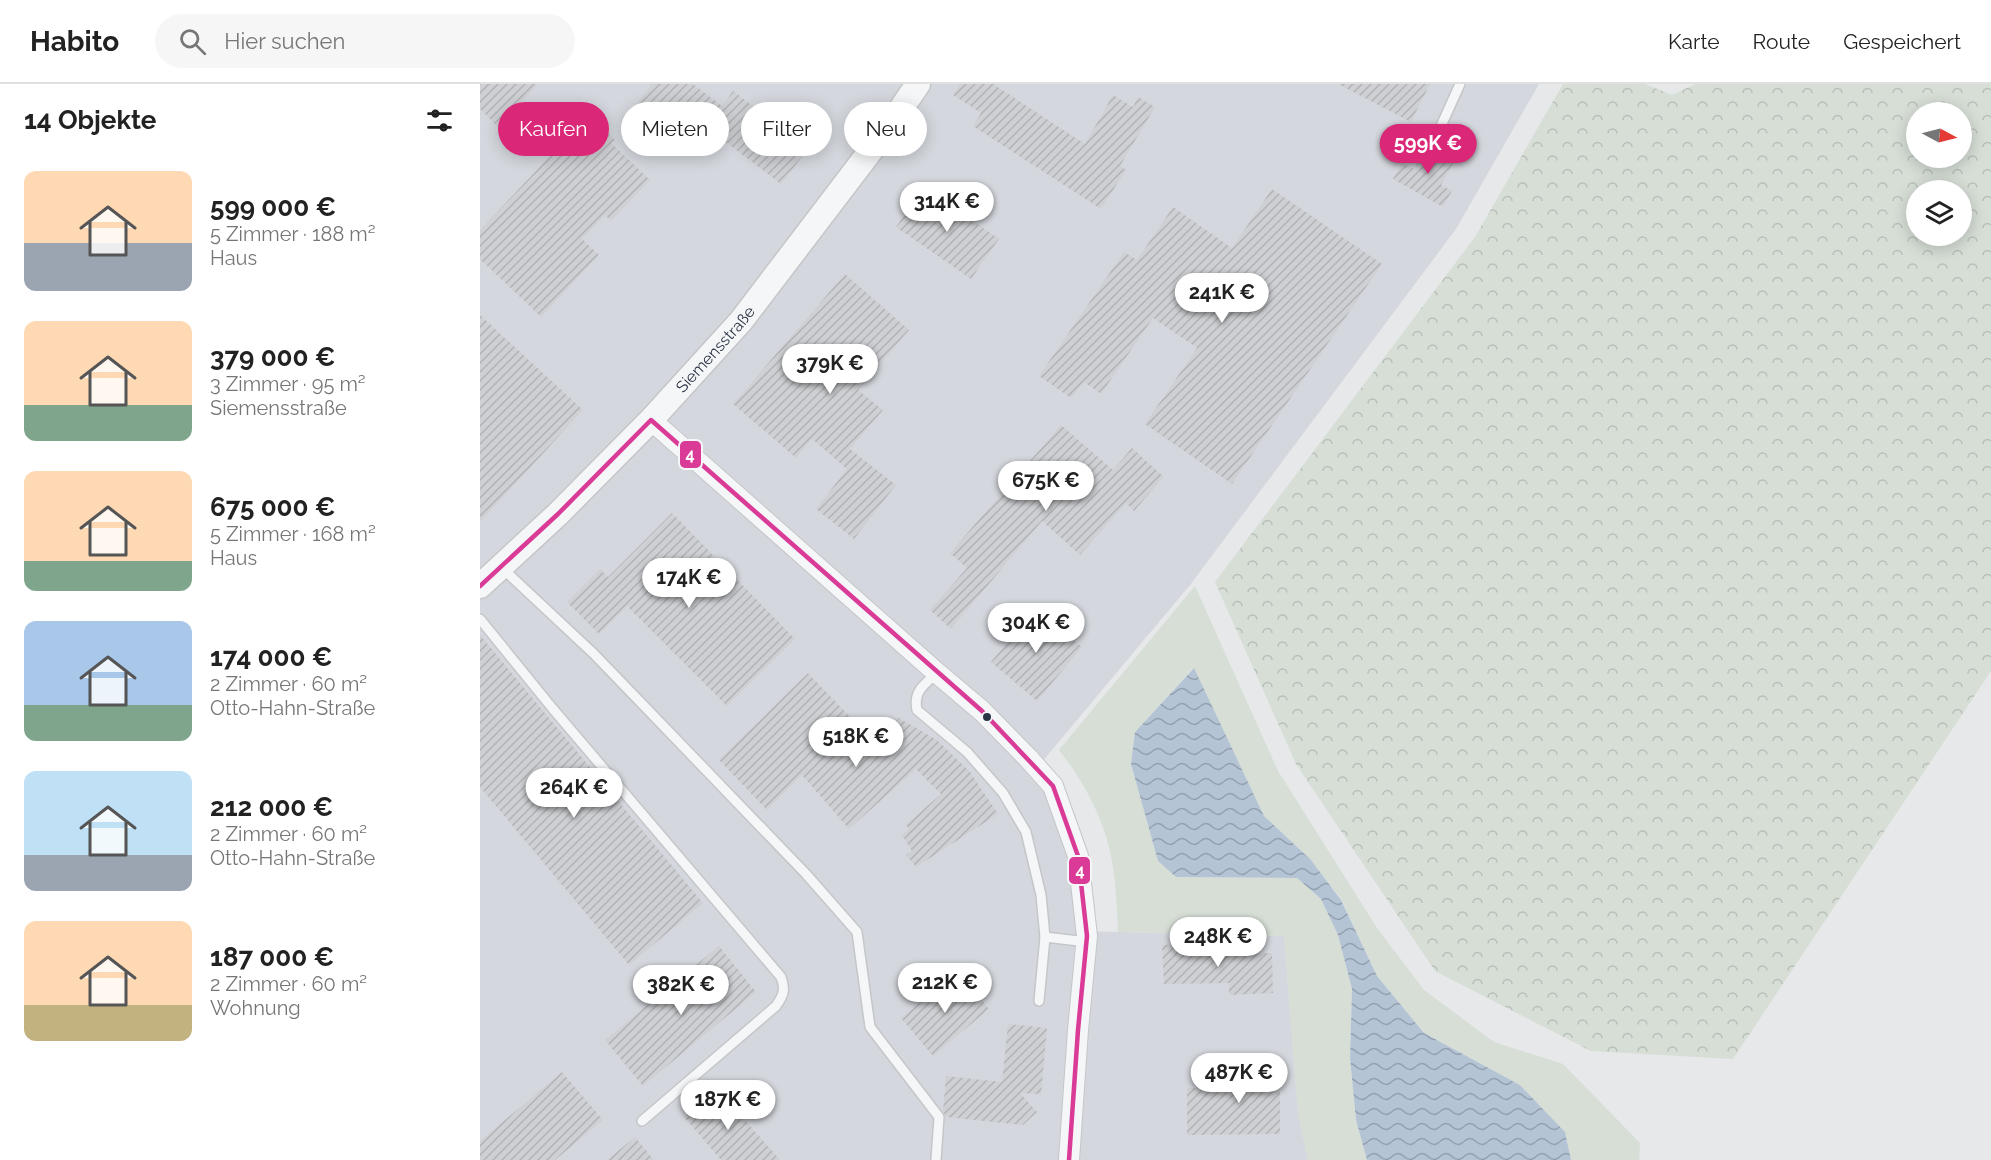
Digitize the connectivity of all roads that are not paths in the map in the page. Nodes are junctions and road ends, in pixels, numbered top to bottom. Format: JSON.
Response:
{"nodes":[{"id":1,"x":918,"y":84,"type":"edge"},
{"id":2,"x":1460,"y":84,"type":"edge"},
{"id":3,"x":1441,"y":126,"type":"dead end"},
{"id":4,"x":651,"y":420,"type":"junction"},
{"id":5,"x":501,"y":567,"type":"junction"},
{"id":6,"x":480,"y":586,"type":"edge"},
{"id":7,"x":480,"y":619,"type":"edge"},
{"id":8,"x":937,"y":673,"type":"junction"},
{"id":9,"x":1045,"y":937,"type":"junction"},
{"id":10,"x":1087,"y":942,"type":"junction"},
{"id":11,"x":1039,"y":1001,"type":"dead end"},
{"id":12,"x":642,"y":1121,"type":"dead end"},
{"id":13,"x":936,"y":1160,"type":"edge"},
{"id":14,"x":1069,"y":1160,"type":"edge"}],
"edges":[{"from":1,"to":4,"type":"street","name":"Siemensstraße"},
{"from":2,"to":3,"type":"lane"},
{"from":4,"to":5,"type":"street","name":"Siemensstraße"},
{"from":4,"to":8,"type":"street"},
{"from":5,"to":6,"type":"street","name":"Siemensstraße"},
{"from":5,"to":13,"type":"lane"},
{"from":7,"to":12,"type":"lane"},
{"from":8,"to":9,"type":"lane"},
{"from":8,"to":10,"type":"street"},
{"from":9,"to":10,"type":"lane"},
{"from":9,"to":11,"type":"lane"},
{"from":10,"to":14,"type":"street"}]}
